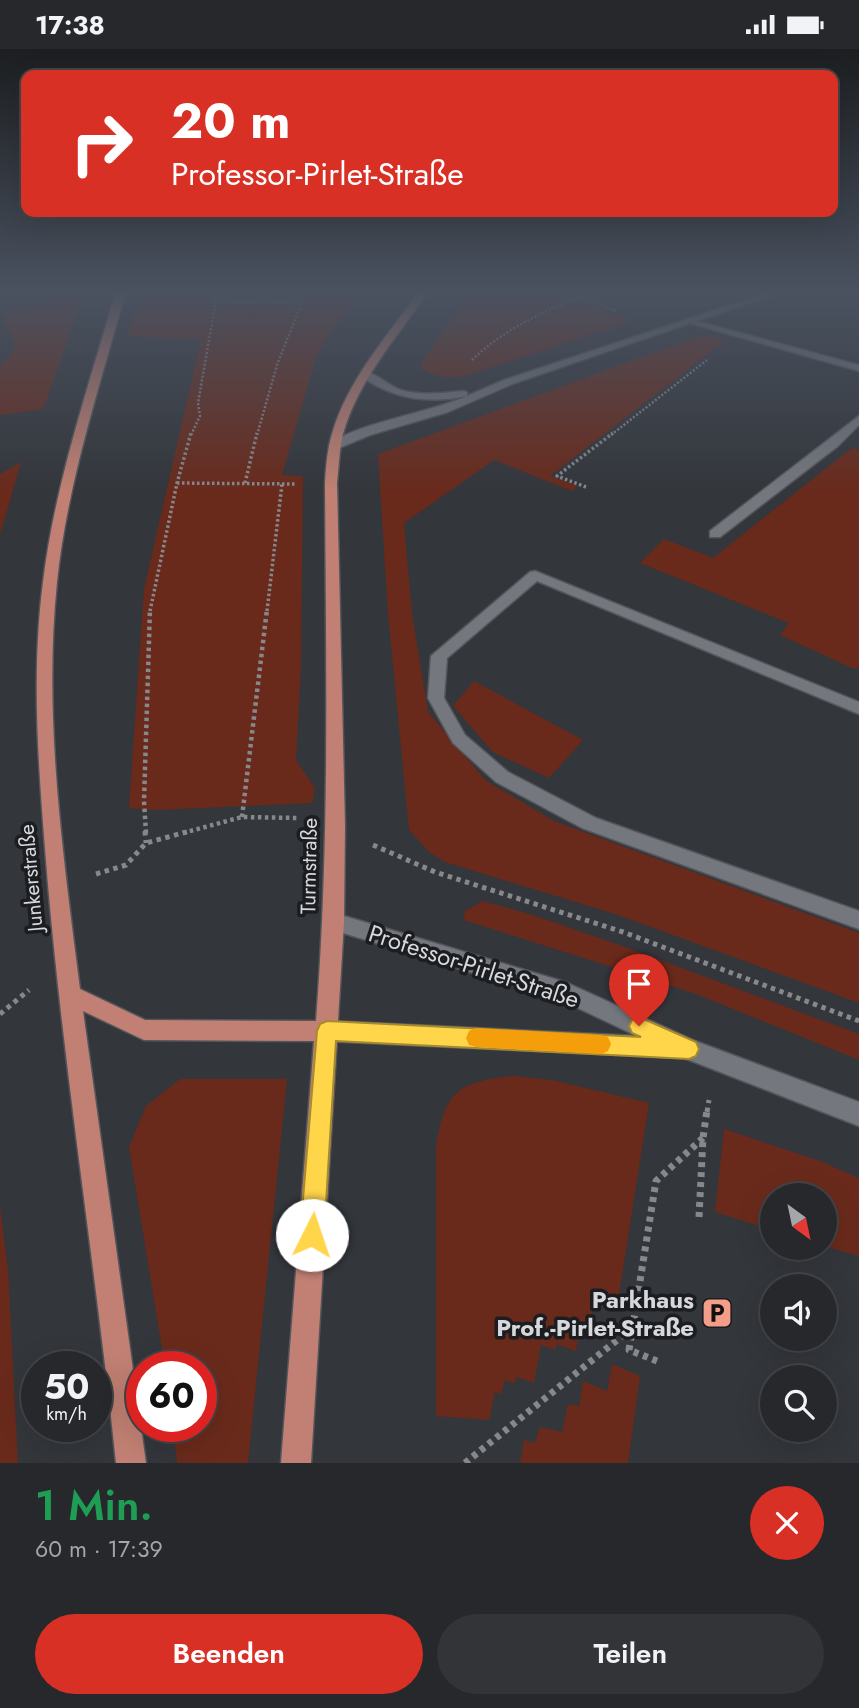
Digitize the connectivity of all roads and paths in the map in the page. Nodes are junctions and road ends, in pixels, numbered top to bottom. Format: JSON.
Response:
{"nodes":[{"id":1,"x":102,"y":360,"type":"edge"},
{"id":2,"x":205,"y":360,"type":"edge"},
{"id":3,"x":281,"y":360,"type":"edge"},
{"id":4,"x":375,"y":360,"type":"edge"},
{"id":5,"x":472,"y":360,"type":"edge"},
{"id":6,"x":577,"y":360,"type":"edge"},
{"id":7,"x":708,"y":360,"type":"dead end"},
{"id":8,"x":831,"y":360,"type":"edge"},
{"id":9,"x":859,"y":368,"type":"edge"},
{"id":10,"x":365,"y":374,"type":"junction"},
{"id":11,"x":481,"y":392,"type":"junction"},
{"id":12,"x":859,"y":419,"type":"edge"},
{"id":13,"x":335,"y":445,"type":"junction"},
{"id":14,"x":177,"y":483,"type":"junction"},
{"id":15,"x":331,"y":483,"type":"junction"},
{"id":16,"x":245,"y":484,"type":"junction"},
{"id":17,"x":282,"y":484,"type":"junction"},
{"id":18,"x":586,"y":487,"type":"dead end"},
{"id":19,"x":715,"y":534,"type":"dead end"},
{"id":20,"x":859,"y":708,"type":"edge"},
{"id":21,"x":243,"y":817,"type":"junction"},
{"id":22,"x":336,"y":826,"type":"junction"},
{"id":23,"x":146,"y":843,"type":"junction"},
{"id":24,"x":58,"y":884,"type":"junction"},
{"id":25,"x":859,"y":920,"type":"edge"},
{"id":26,"x":334,"y":922,"type":"junction"},
{"id":27,"x":69,"y":994,"type":"junction"},
{"id":28,"x":859,"y":1021,"type":"edge"},
{"id":29,"x":327,"y":1031,"type":"junction"},
{"id":30,"x":689,"y":1049,"type":"junction"},
{"id":31,"x":716,"y":1058,"type":"junction"},
{"id":32,"x":859,"y":1114,"type":"edge"},
{"id":33,"x":703,"y":1138,"type":"junction"},
{"id":34,"x":699,"y":1217,"type":"dead end"},
{"id":35,"x":633,"y":1327,"type":"junction"},
{"id":36,"x":657,"y":1361,"type":"dead end"},
{"id":37,"x":131,"y":1463,"type":"edge"},
{"id":38,"x":296,"y":1463,"type":"edge"},
{"id":39,"x":466,"y":1463,"type":"edge"}],
"edges":[{"from":1,"to":24,"type":"main road","name":"Junkerstraße"},
{"from":2,"to":14,"type":"path"},
{"from":3,"to":16,"type":"path"},
{"from":4,"to":10,"type":"main road","name":"Turmstraße"},
{"from":5,"to":11,"type":"path"},
{"from":6,"to":11,"type":"street"},
{"from":7,"to":18,"type":"path"},
{"from":8,"to":9,"type":"street"},
{"from":10,"to":11,"type":"street"},
{"from":10,"to":13,"type":"main road","name":"Turmstraße"},
{"from":11,"to":13,"type":"street"},
{"from":12,"to":19,"type":"street"},
{"from":13,"to":15,"type":"main road","name":"Turmstraße"},
{"from":14,"to":16,"type":"path"},
{"from":14,"to":23,"type":"path"},
{"from":15,"to":17,"type":"path"},
{"from":15,"to":22,"type":"main road","name":"Turmstraße"},
{"from":16,"to":17,"type":"path"},
{"from":17,"to":21,"type":"path"},
{"from":20,"to":25,"type":"street"},
{"from":21,"to":22,"type":"path"},
{"from":21,"to":23,"type":"path"},
{"from":22,"to":26,"type":"main road","name":"Turmstraße"},
{"from":22,"to":28,"type":"path"},
{"from":23,"to":24,"type":"path"},
{"from":24,"to":27,"type":"main road","name":"Junkerstraße"},
{"from":26,"to":29,"type":"main road","name":"Turmstraße"},
{"from":26,"to":30,"type":"street","name":"Professor-Pirlet-Straße"},
{"from":27,"to":29,"type":"main road"},
{"from":27,"to":37,"type":"main road","name":"Junkerstraße"},
{"from":29,"to":30,"type":"street","name":"Professor-Pirlet-Straße"},
{"from":29,"to":38,"type":"main road","name":"Turmstraße"},
{"from":30,"to":31,"type":"street","name":"Professor-Pirlet-Straße"},
{"from":31,"to":32,"type":"street","name":"Professor-Pirlet-Straße"},
{"from":31,"to":33,"type":"path"},
{"from":33,"to":34,"type":"path"},
{"from":33,"to":35,"type":"path"},
{"from":35,"to":36,"type":"path"},
{"from":35,"to":39,"type":"path"}]}
